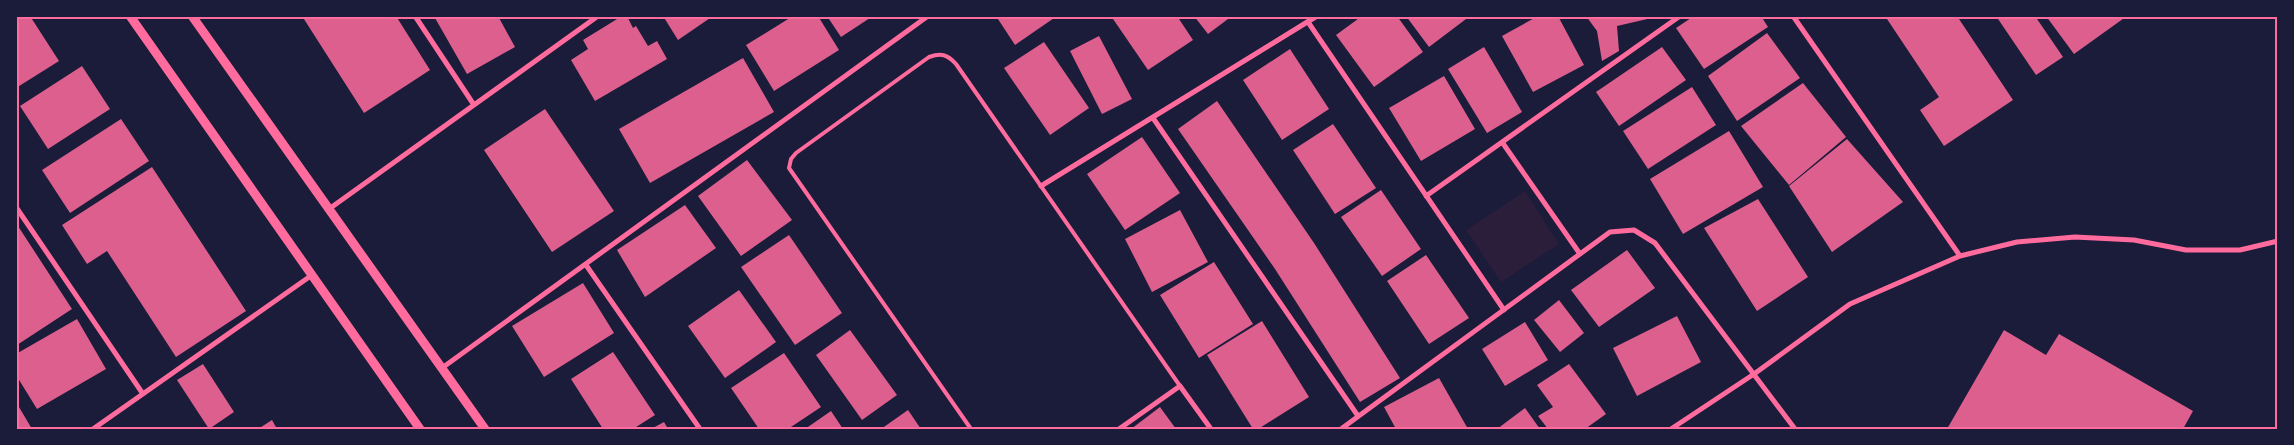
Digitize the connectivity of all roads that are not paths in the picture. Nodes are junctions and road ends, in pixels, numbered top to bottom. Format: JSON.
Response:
{"nodes":[{"id":1,"x":130,"y":16,"type":"edge"},
{"id":2,"x":192,"y":16,"type":"edge"},
{"id":3,"x":415,"y":16,"type":"edge"},
{"id":4,"x":598,"y":16,"type":"edge"},
{"id":5,"x":928,"y":16,"type":"edge"},
{"id":6,"x":1316,"y":16,"type":"edge"},
{"id":7,"x":1680,"y":16,"type":"edge"},
{"id":8,"x":1793,"y":16,"type":"edge"},
{"id":9,"x":1308,"y":22,"type":"junction"},
{"id":10,"x":474,"y":105,"type":"junction"},
{"id":11,"x":1153,"y":118,"type":"junction"},
{"id":12,"x":1502,"y":142,"type":"junction"},
{"id":13,"x":1041,"y":186,"type":"junction"},
{"id":14,"x":1426,"y":196,"type":"junction"},
{"id":15,"x":16,"y":207,"type":"edge"},
{"id":16,"x":329,"y":209,"type":"junction"},
{"id":17,"x":2278,"y":241,"type":"edge"},
{"id":18,"x":1580,"y":254,"type":"junction"},
{"id":19,"x":1960,"y":256,"type":"junction"},
{"id":20,"x":586,"y":265,"type":"junction"},
{"id":21,"x":312,"y":275,"type":"junction"},
{"id":22,"x":1504,"y":310,"type":"junction"},
{"id":23,"x":442,"y":368,"type":"junction"},
{"id":24,"x":1754,"y":374,"type":"junction"},
{"id":25,"x":1180,"y":386,"type":"junction"},
{"id":26,"x":143,"y":394,"type":"junction"},
{"id":27,"x":1358,"y":416,"type":"junction"},
{"id":28,"x":93,"y":429,"type":"edge"},
{"id":29,"x":420,"y":429,"type":"edge"},
{"id":30,"x":485,"y":429,"type":"edge"},
{"id":31,"x":700,"y":429,"type":"edge"},
{"id":32,"x":971,"y":429,"type":"edge"},
{"id":33,"x":1118,"y":429,"type":"edge"},
{"id":34,"x":1211,"y":429,"type":"edge"},
{"id":35,"x":1341,"y":429,"type":"edge"},
{"id":36,"x":1671,"y":429,"type":"edge"},
{"id":37,"x":1795,"y":429,"type":"edge"}],
"edges":[{"from":1,"to":21,"type":"street"},
{"from":2,"to":16,"type":"street"},
{"from":3,"to":10,"type":"street"},
{"from":4,"to":10,"type":"street"},
{"from":5,"to":20,"type":"street"},
{"from":6,"to":9,"type":"street"},
{"from":7,"to":12,"type":"street"},
{"from":8,"to":19,"type":"street"},
{"from":9,"to":11,"type":"street"},
{"from":9,"to":14,"type":"street"},
{"from":10,"to":16,"type":"street"},
{"from":11,"to":13,"type":"street"},
{"from":11,"to":27,"type":"street"},
{"from":12,"to":14,"type":"street"},
{"from":12,"to":18,"type":"street"},
{"from":13,"to":25,"type":"lane"},
{"from":13,"to":32,"type":"lane"},
{"from":14,"to":22,"type":"street"},
{"from":15,"to":26,"type":"street"},
{"from":16,"to":23,"type":"street"},
{"from":17,"to":19,"type":"street"},
{"from":18,"to":22,"type":"street"},
{"from":18,"to":24,"type":"street"},
{"from":19,"to":24,"type":"street"},
{"from":20,"to":23,"type":"street"},
{"from":20,"to":31,"type":"street"},
{"from":21,"to":26,"type":"street"},
{"from":21,"to":29,"type":"street"},
{"from":22,"to":27,"type":"street"},
{"from":23,"to":30,"type":"street"},
{"from":24,"to":36,"type":"street"},
{"from":24,"to":37,"type":"street"},
{"from":25,"to":33,"type":"street"},
{"from":25,"to":34,"type":"street"},
{"from":26,"to":28,"type":"street"},
{"from":27,"to":35,"type":"street"}]}
